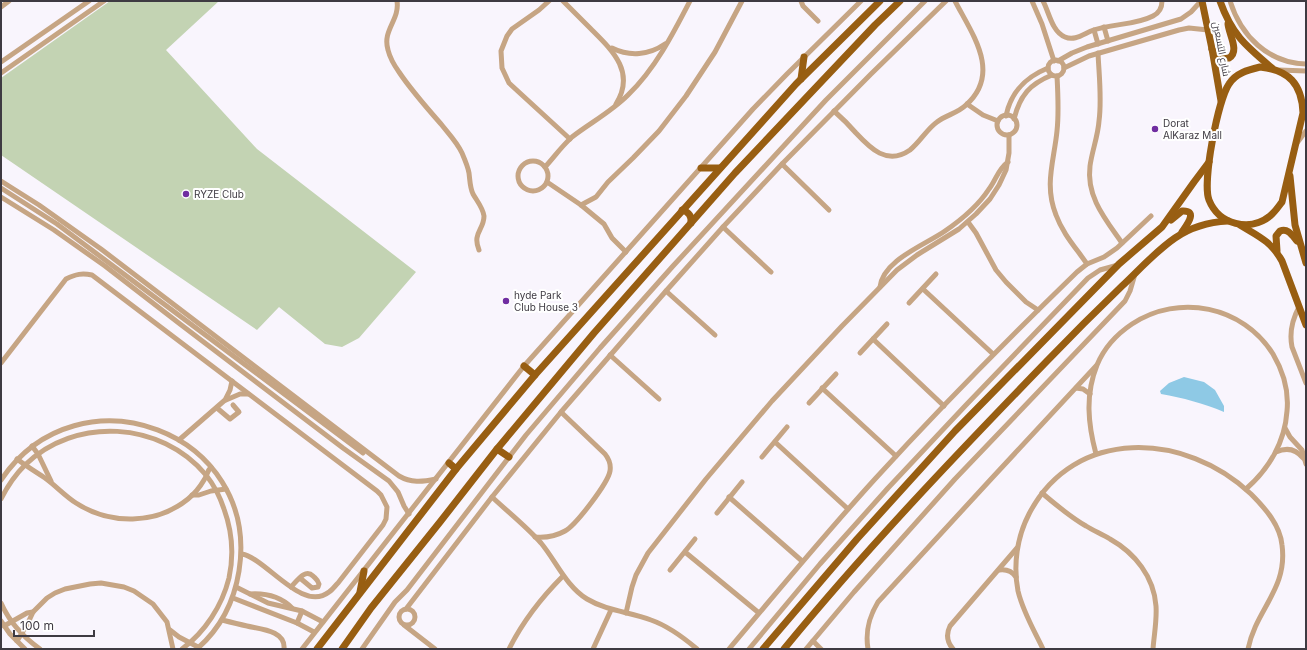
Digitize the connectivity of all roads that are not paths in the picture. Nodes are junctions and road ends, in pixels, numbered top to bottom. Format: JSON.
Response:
{"nodes":[{"id":1,"x":9,"y":1,"type":"edge"},
{"id":2,"x":89,"y":1,"type":"edge"},
{"id":3,"x":104,"y":1,"type":"edge"},
{"id":4,"x":397,"y":1,"type":"edge"},
{"id":5,"x":550,"y":1,"type":"edge"},
{"id":6,"x":563,"y":1,"type":"edge"},
{"id":7,"x":690,"y":1,"type":"edge"},
{"id":8,"x":742,"y":1,"type":"edge"},
{"id":9,"x":800,"y":1,"type":"edge"},
{"id":10,"x":861,"y":1,"type":"edge"},
{"id":11,"x":880,"y":1,"type":"edge"},
{"id":12,"x":900,"y":1,"type":"edge"},
{"id":13,"x":926,"y":1,"type":"edge"},
{"id":14,"x":946,"y":1,"type":"edge"},
{"id":15,"x":955,"y":1,"type":"edge"},
{"id":16,"x":1032,"y":1,"type":"edge"},
{"id":17,"x":1043,"y":1,"type":"edge"},
{"id":18,"x":1162,"y":1,"type":"edge"},
{"id":19,"x":1201,"y":1,"type":"edge"},
{"id":20,"x":1220,"y":1,"type":"edge"},
{"id":21,"x":1230,"y":1,"type":"edge"},
{"id":22,"x":1,"y":6,"type":"edge"},
{"id":23,"x":818,"y":21,"type":"dead end"},
{"id":24,"x":1228,"y":21,"type":"junction"},
{"id":25,"x":1104,"y":27,"type":"junction"},
{"id":26,"x":1094,"y":30,"type":"junction"},
{"id":27,"x":1208,"y":30,"type":"junction"},
{"id":28,"x":1108,"y":41,"type":"junction"},
{"id":29,"x":666,"y":44,"type":"junction"},
{"id":30,"x":1098,"y":44,"type":"junction"},
{"id":31,"x":610,"y":47,"type":"junction"},
{"id":32,"x":1212,"y":49,"type":"junction"},
{"id":33,"x":1098,"y":53,"type":"junction"},
{"id":34,"x":804,"y":57,"type":"junction"},
{"id":35,"x":1056,"y":61,"type":"junction"},
{"id":36,"x":1,"y":62,"type":"edge"},
{"id":37,"x":1306,"y":64,"type":"edge"},
{"id":38,"x":1048,"y":68,"type":"junction"},
{"id":39,"x":1064,"y":68,"type":"junction"},
{"id":40,"x":1275,"y":69,"type":"junction"},
{"id":41,"x":1306,"y":71,"type":"edge"},
{"id":42,"x":1,"y":73,"type":"edge"},
{"id":43,"x":1055,"y":76,"type":"junction"},
{"id":44,"x":801,"y":79,"type":"junction"},
{"id":45,"x":1221,"y":102,"type":"junction"},
{"id":46,"x":967,"y":104,"type":"junction"},
{"id":47,"x":614,"y":108,"type":"junction"},
{"id":48,"x":834,"y":111,"type":"junction"},
{"id":49,"x":1006,"y":116,"type":"junction"},
{"id":50,"x":1014,"y":119,"type":"junction"},
{"id":51,"x":998,"y":121,"type":"junction"},
{"id":52,"x":1306,"y":131,"type":"edge"},
{"id":53,"x":1009,"y":135,"type":"junction"},
{"id":54,"x":570,"y":139,"type":"junction"},
{"id":55,"x":1295,"y":145,"type":"junction"},
{"id":56,"x":1008,"y":162,"type":"junction"},
{"id":57,"x":1209,"y":162,"type":"junction"},
{"id":58,"x":782,"y":164,"type":"junction"},
{"id":59,"x":545,"y":166,"type":"junction"},
{"id":60,"x":701,"y":168,"type":"junction"},
{"id":61,"x":720,"y":168,"type":"junction"},
{"id":62,"x":1290,"y":168,"type":"junction"},
{"id":63,"x":1,"y":181,"type":"edge"},
{"id":64,"x":547,"y":182,"type":"junction"},
{"id":65,"x":1,"y":188,"type":"edge"},
{"id":66,"x":694,"y":196,"type":"junction"},
{"id":67,"x":1,"y":197,"type":"edge"},
{"id":68,"x":581,"y":205,"type":"junction"},
{"id":69,"x":705,"y":206,"type":"junction"},
{"id":70,"x":682,"y":210,"type":"junction"},
{"id":71,"x":829,"y":210,"type":"dead end"},
{"id":72,"x":1151,"y":216,"type":"dead end"},
{"id":73,"x":1228,"y":221,"type":"junction"},
{"id":74,"x":968,"y":222,"type":"junction"},
{"id":75,"x":691,"y":223,"type":"junction"},
{"id":76,"x":1238,"y":224,"type":"junction"},
{"id":77,"x":724,"y":227,"type":"junction"},
{"id":78,"x":1162,"y":227,"type":"junction"},
{"id":79,"x":1181,"y":234,"type":"junction"},
{"id":80,"x":1299,"y":242,"type":"junction"},
{"id":81,"x":1122,"y":243,"type":"junction"},
{"id":82,"x":928,"y":245,"type":"junction"},
{"id":83,"x":479,"y":250,"type":"dead end"},
{"id":84,"x":626,"y":252,"type":"junction"},
{"id":85,"x":1277,"y":252,"type":"junction"},
{"id":86,"x":1087,"y":264,"type":"junction"},
{"id":87,"x":1120,"y":264,"type":"junction"},
{"id":88,"x":1306,"y":264,"type":"edge"},
{"id":89,"x":771,"y":272,"type":"dead end"},
{"id":90,"x":1135,"y":273,"type":"junction"},
{"id":91,"x":936,"y":274,"type":"dead end"},
{"id":92,"x":923,"y":288,"type":"junction"},
{"id":93,"x":666,"y":291,"type":"junction"},
{"id":94,"x":909,"y":303,"type":"dead end"},
{"id":95,"x":1299,"y":307,"type":"junction"},
{"id":96,"x":1038,"y":310,"type":"junction"},
{"id":97,"x":887,"y":324,"type":"dead end"},
{"id":98,"x":1306,"y":326,"type":"edge"},
{"id":99,"x":715,"y":335,"type":"dead end"},
{"id":100,"x":873,"y":339,"type":"junction"},
{"id":101,"x":860,"y":353,"type":"dead end"},
{"id":102,"x":993,"y":354,"type":"junction"},
{"id":103,"x":610,"y":355,"type":"junction"},
{"id":104,"x":1,"y":363,"type":"edge"},
{"id":105,"x":1097,"y":365,"type":"junction"},
{"id":106,"x":524,"y":366,"type":"junction"},
{"id":107,"x":836,"y":374,"type":"dead end"},
{"id":108,"x":535,"y":375,"type":"junction"},
{"id":109,"x":232,"y":381,"type":"junction"},
{"id":110,"x":1306,"y":383,"type":"edge"},
{"id":111,"x":822,"y":388,"type":"junction"},
{"id":112,"x":1076,"y":388,"type":"junction"},
{"id":113,"x":1090,"y":394,"type":"junction"},
{"id":114,"x":251,"y":395,"type":"junction"},
{"id":115,"x":659,"y":399,"type":"dead end"},
{"id":116,"x":225,"y":400,"type":"junction"},
{"id":117,"x":809,"y":403,"type":"dead end"},
{"id":118,"x":233,"y":405,"type":"dead end"},
{"id":119,"x":944,"y":406,"type":"junction"},
{"id":120,"x":217,"y":408,"type":"junction"},
{"id":121,"x":561,"y":412,"type":"junction"},
{"id":122,"x":787,"y":427,"type":"dead end"},
{"id":123,"x":1285,"y":428,"type":"junction"},
{"id":124,"x":179,"y":440,"type":"junction"},
{"id":125,"x":775,"y":442,"type":"junction"},
{"id":126,"x":32,"y":446,"type":"junction"},
{"id":127,"x":497,"y":449,"type":"junction"},
{"id":128,"x":1276,"y":452,"type":"junction"},
{"id":129,"x":38,"y":454,"type":"junction"},
{"id":130,"x":1096,"y":454,"type":"junction"},
{"id":131,"x":896,"y":456,"type":"junction"},
{"id":132,"x":509,"y":457,"type":"junction"},
{"id":133,"x":762,"y":457,"type":"dead end"},
{"id":134,"x":17,"y":459,"type":"junction"},
{"id":135,"x":1305,"y":461,"type":"edge"},
{"id":136,"x":448,"y":462,"type":"junction"},
{"id":137,"x":25,"y":465,"type":"junction"},
{"id":138,"x":211,"y":467,"type":"junction"},
{"id":139,"x":456,"y":469,"type":"junction"},
{"id":140,"x":206,"y":475,"type":"junction"},
{"id":141,"x":436,"y":479,"type":"junction"},
{"id":142,"x":1,"y":480,"type":"edge"},
{"id":143,"x":742,"y":482,"type":"dead end"},
{"id":144,"x":52,"y":484,"type":"junction"},
{"id":145,"x":431,"y":486,"type":"junction"},
{"id":146,"x":226,"y":489,"type":"junction"},
{"id":147,"x":1246,"y":489,"type":"junction"},
{"id":148,"x":215,"y":490,"type":"junction"},
{"id":149,"x":1042,"y":493,"type":"junction"},
{"id":150,"x":192,"y":495,"type":"junction"},
{"id":151,"x":492,"y":496,"type":"junction"},
{"id":152,"x":730,"y":497,"type":"junction"},
{"id":153,"x":1,"y":499,"type":"edge"},
{"id":154,"x":848,"y":509,"type":"junction"},
{"id":155,"x":717,"y":513,"type":"dead end"},
{"id":156,"x":410,"y":514,"type":"junction"},
{"id":157,"x":535,"y":537,"type":"junction"},
{"id":158,"x":695,"y":539,"type":"dead end"},
{"id":159,"x":1018,"y":547,"type":"junction"},
{"id":160,"x":685,"y":552,"type":"junction"},
{"id":161,"x":242,"y":554,"type":"junction"},
{"id":162,"x":802,"y":561,"type":"junction"},
{"id":163,"x":670,"y":570,"type":"dead end"},
{"id":164,"x":999,"y":570,"type":"junction"},
{"id":165,"x":364,"y":571,"type":"junction"},
{"id":166,"x":563,"y":576,"type":"junction"},
{"id":167,"x":1016,"y":577,"type":"junction"},
{"id":168,"x":300,"y":578,"type":"dead end"},
{"id":169,"x":290,"y":587,"type":"junction"},
{"id":170,"x":236,"y":588,"type":"junction"},
{"id":171,"x":360,"y":593,"type":"junction"},
{"id":172,"x":233,"y":598,"type":"junction"},
{"id":173,"x":1,"y":603,"type":"edge"},
{"id":174,"x":406,"y":609,"type":"junction"},
{"id":175,"x":612,"y":610,"type":"junction"},
{"id":176,"x":302,"y":611,"type":"junction"},
{"id":177,"x":33,"y":612,"type":"junction"},
{"id":178,"x":626,"y":613,"type":"junction"},
{"id":179,"x":759,"y":613,"type":"junction"},
{"id":180,"x":222,"y":620,"type":"junction"},
{"id":181,"x":12,"y":621,"type":"junction"},
{"id":182,"x":323,"y":622,"type":"junction"},
{"id":183,"x":3,"y":623,"type":"edge"},
{"id":184,"x":297,"y":623,"type":"junction"},
{"id":185,"x":404,"y":625,"type":"junction"},
{"id":186,"x":169,"y":629,"type":"junction"},
{"id":187,"x":314,"y":632,"type":"junction"},
{"id":188,"x":22,"y":633,"type":"junction"},
{"id":189,"x":16,"y":641,"type":"junction"},
{"id":190,"x":813,"y":641,"type":"junction"},
{"id":191,"x":190,"y":643,"type":"junction"},
{"id":192,"x":198,"y":648,"type":"edge"},
{"id":193,"x":25,"y":649,"type":"edge"},
{"id":194,"x":40,"y":649,"type":"edge"},
{"id":195,"x":173,"y":649,"type":"edge"},
{"id":196,"x":182,"y":649,"type":"edge"},
{"id":197,"x":284,"y":649,"type":"edge"},
{"id":198,"x":302,"y":649,"type":"edge"},
{"id":199,"x":317,"y":649,"type":"edge"},
{"id":200,"x":342,"y":649,"type":"edge"},
{"id":201,"x":362,"y":649,"type":"edge"},
{"id":202,"x":435,"y":649,"type":"edge"},
{"id":203,"x":509,"y":649,"type":"edge"},
{"id":204,"x":593,"y":649,"type":"edge"},
{"id":205,"x":697,"y":649,"type":"edge"},
{"id":206,"x":729,"y":649,"type":"edge"},
{"id":207,"x":749,"y":649,"type":"edge"},
{"id":208,"x":763,"y":649,"type":"edge"},
{"id":209,"x":784,"y":649,"type":"edge"},
{"id":210,"x":806,"y":649,"type":"edge"},
{"id":211,"x":821,"y":649,"type":"edge"},
{"id":212,"x":868,"y":649,"type":"edge"},
{"id":213,"x":953,"y":649,"type":"edge"},
{"id":214,"x":1043,"y":649,"type":"edge"},
{"id":215,"x":1153,"y":649,"type":"edge"},
{"id":216,"x":1248,"y":649,"type":"edge"}],
"edges":[{"from":1,"to":22,"type":"street"},
{"from":2,"to":36,"type":"street"},
{"from":3,"to":42,"type":"street"},
{"from":4,"to":83,"type":"street"},
{"from":5,"to":54,"type":"street"},
{"from":6,"to":31,"type":"street"},
{"from":7,"to":29,"type":"street"},
{"from":8,"to":68,"type":"street"},
{"from":9,"to":23,"type":"street"},
{"from":10,"to":34,"type":"street"},
{"from":11,"to":44,"type":"main road"},
{"from":12,"to":69,"type":"main road"},
{"from":13,"to":132,"type":"street"},
{"from":14,"to":48,"type":"street"},
{"from":15,"to":46,"type":"street"},
{"from":16,"to":35,"type":"street"},
{"from":17,"to":26,"type":"street"},
{"from":18,"to":25,"type":"street"},
{"from":19,"to":27,"type":"main road","name":"شارع التسعين"},
{"from":19,"to":28,"type":"street"},
{"from":20,"to":24,"type":"main road","name":"شارع التسعين"},
{"from":21,"to":37,"type":"street"},
{"from":24,"to":32,"type":"main road"},
{"from":24,"to":40,"type":"main road","name":"شارع التسعين"},
{"from":25,"to":26,"type":"street"},
{"from":25,"to":28,"type":"street"},
{"from":26,"to":30,"type":"street"},
{"from":27,"to":32,"type":"main road","name":"شارع التسعين"},
{"from":27,"to":33,"type":"street"},
{"from":28,"to":30,"type":"street"},
{"from":29,"to":31,"type":"street"},
{"from":29,"to":47,"type":"street"},
{"from":30,"to":35,"type":"street"},
{"from":31,"to":47,"type":"street"},
{"from":32,"to":45,"type":"main road","name":"شارع التسعين"},
{"from":33,"to":39,"type":"street"},
{"from":33,"to":81,"type":"street"},
{"from":34,"to":44,"type":"main road"},
{"from":34,"to":60,"type":"street"},
{"from":35,"to":38,"type":"street"},
{"from":35,"to":39,"type":"street"},
{"from":38,"to":43,"type":"street"},
{"from":38,"to":49,"type":"street"},
{"from":39,"to":43,"type":"street"},
{"from":40,"to":41,"type":"street"},
{"from":40,"to":45,"type":"main road"},
{"from":40,"to":55,"type":"main road","name":"شارع التسعين"},
{"from":43,"to":50,"type":"street"},
{"from":43,"to":86,"type":"street"},
{"from":44,"to":61,"type":"main road"},
{"from":45,"to":57,"type":"main road"},
{"from":46,"to":48,"type":"street"},
{"from":46,"to":51,"type":"street"},
{"from":47,"to":54,"type":"street"},
{"from":48,"to":58,"type":"street"},
{"from":49,"to":50,"type":"street"},
{"from":49,"to":51,"type":"street"},
{"from":50,"to":53,"type":"street"},
{"from":51,"to":53,"type":"street"},
{"from":52,"to":55,"type":"street"},
{"from":53,"to":56,"type":"street"},
{"from":54,"to":59,"type":"street"},
{"from":55,"to":62,"type":"main road","name":"شارع التسعين"},
{"from":56,"to":74,"type":"street"},
{"from":56,"to":82,"type":"street"},
{"from":57,"to":73,"type":"main road"},
{"from":57,"to":78,"type":"main road"},
{"from":58,"to":71,"type":"street"},
{"from":58,"to":77,"type":"street"},
{"from":59,"to":64,"type":"street"},
{"from":59,"to":64,"type":"street"},
{"from":60,"to":61,"type":"main road"},
{"from":60,"to":84,"type":"street"},
{"from":61,"to":66,"type":"main road"},
{"from":62,"to":76,"type":"main road","name":"شارع التسعين"},
{"from":62,"to":80,"type":"main road"},
{"from":63,"to":141,"type":"street"},
{"from":64,"to":68,"type":"street"},
{"from":65,"to":145,"type":"street"},
{"from":66,"to":69,"type":"main road"},
{"from":66,"to":70,"type":"main road"},
{"from":67,"to":156,"type":"street"},
{"from":68,"to":84,"type":"street"},
{"from":69,"to":75,"type":"main road"},
{"from":70,"to":75,"type":"main road"},
{"from":70,"to":108,"type":"main road"},
{"from":72,"to":81,"type":"street"},
{"from":73,"to":76,"type":"main road"},
{"from":73,"to":79,"type":"main road"},
{"from":74,"to":82,"type":"street"},
{"from":74,"to":96,"type":"street"},
{"from":75,"to":127,"type":"main road"},
{"from":76,"to":85,"type":"main road"},
{"from":77,"to":89,"type":"street"},
{"from":77,"to":93,"type":"street"},
{"from":78,"to":79,"type":"main road"},
{"from":78,"to":87,"type":"main road"},
{"from":79,"to":90,"type":"main road"},
{"from":80,"to":85,"type":"main road"},
{"from":80,"to":88,"type":"main road"},
{"from":81,"to":86,"type":"street"},
{"from":82,"to":178,"type":"street"},
{"from":84,"to":106,"type":"street"},
{"from":85,"to":95,"type":"main road"},
{"from":86,"to":96,"type":"street"},
{"from":87,"to":207,"type":"street"},
{"from":87,"to":208,"type":"main road"},
{"from":90,"to":190,"type":"street"},
{"from":90,"to":209,"type":"main road"},
{"from":91,"to":92,"type":"street"},
{"from":92,"to":94,"type":"street"},
{"from":92,"to":102,"type":"street"},
{"from":93,"to":99,"type":"street"},
{"from":93,"to":103,"type":"street"},
{"from":95,"to":98,"type":"main road"},
{"from":95,"to":110,"type":"street"},
{"from":96,"to":102,"type":"street"},
{"from":97,"to":100,"type":"street"},
{"from":100,"to":101,"type":"street"},
{"from":100,"to":119,"type":"street"},
{"from":102,"to":119,"type":"street"},
{"from":103,"to":115,"type":"street"},
{"from":103,"to":121,"type":"street"},
{"from":104,"to":109,"type":"street"},
{"from":105,"to":112,"type":"street"},
{"from":105,"to":113,"type":"street"},
{"from":105,"to":123,"type":"street"},
{"from":106,"to":108,"type":"main road"},
{"from":106,"to":136,"type":"street"},
{"from":107,"to":111,"type":"street"},
{"from":108,"to":139,"type":"main road"},
{"from":109,"to":114,"type":"street"},
{"from":109,"to":116,"type":"street"},
{"from":111,"to":117,"type":"street"},
{"from":111,"to":131,"type":"street"},
{"from":112,"to":113,"type":"street"},
{"from":112,"to":212,"type":"street"},
{"from":113,"to":130,"type":"street"},
{"from":114,"to":116,"type":"street"},
{"from":114,"to":169,"type":"street"},
{"from":116,"to":120,"type":"street"},
{"from":118,"to":120,"type":"street"},
{"from":119,"to":131,"type":"street"},
{"from":120,"to":124,"type":"street"},
{"from":121,"to":151,"type":"street"},
{"from":121,"to":157,"type":"street"},
{"from":122,"to":125,"type":"street"},
{"from":123,"to":128,"type":"street"},
{"from":123,"to":135,"type":"street"},
{"from":124,"to":126,"type":"street"},
{"from":124,"to":138,"type":"street"},
{"from":125,"to":133,"type":"street"},
{"from":125,"to":154,"type":"street"},
{"from":126,"to":129,"type":"street"},
{"from":126,"to":134,"type":"street"},
{"from":127,"to":132,"type":"main road"},
{"from":127,"to":200,"type":"main road"},
{"from":128,"to":135,"type":"street"},
{"from":128,"to":147,"type":"street"},
{"from":129,"to":137,"type":"street"},
{"from":129,"to":140,"type":"street"},
{"from":129,"to":144,"type":"street"},
{"from":130,"to":147,"type":"street"},
{"from":130,"to":149,"type":"street"},
{"from":131,"to":154,"type":"street"},
{"from":132,"to":201,"type":"street"},
{"from":134,"to":137,"type":"street"},
{"from":134,"to":142,"type":"street"},
{"from":136,"to":139,"type":"main road"},
{"from":136,"to":141,"type":"street"},
{"from":137,"to":144,"type":"street"},
{"from":137,"to":153,"type":"street"},
{"from":138,"to":140,"type":"street"},
{"from":138,"to":146,"type":"street"},
{"from":139,"to":171,"type":"main road"},
{"from":140,"to":148,"type":"street"},
{"from":140,"to":150,"type":"street"},
{"from":141,"to":145,"type":"street"},
{"from":143,"to":152,"type":"street"},
{"from":144,"to":150,"type":"street"},
{"from":145,"to":156,"type":"street"},
{"from":146,"to":148,"type":"street"},
{"from":146,"to":161,"type":"street"},
{"from":147,"to":216,"type":"street"},
{"from":148,"to":150,"type":"street"},
{"from":148,"to":191,"type":"street"},
{"from":149,"to":159,"type":"street"},
{"from":149,"to":215,"type":"street"},
{"from":151,"to":157,"type":"street"},
{"from":151,"to":174,"type":"street"},
{"from":152,"to":155,"type":"street"},
{"from":152,"to":162,"type":"street"},
{"from":154,"to":162,"type":"street"},
{"from":156,"to":165,"type":"street"},
{"from":157,"to":166,"type":"street"},
{"from":158,"to":160,"type":"street"},
{"from":159,"to":164,"type":"street"},
{"from":159,"to":167,"type":"street"},
{"from":160,"to":163,"type":"street"},
{"from":160,"to":179,"type":"street"},
{"from":161,"to":169,"type":"street"},
{"from":161,"to":170,"type":"street"},
{"from":162,"to":179,"type":"street"},
{"from":164,"to":167,"type":"street"},
{"from":164,"to":213,"type":"street"},
{"from":165,"to":171,"type":"main road"},
{"from":165,"to":182,"type":"street"},
{"from":166,"to":175,"type":"street"},
{"from":166,"to":203,"type":"street"},
{"from":167,"to":214,"type":"street"},
{"from":168,"to":169,"type":"street"},
{"from":170,"to":172,"type":"street"},
{"from":170,"to":176,"type":"street"},
{"from":171,"to":199,"type":"main road"},
{"from":172,"to":180,"type":"street"},
{"from":172,"to":184,"type":"street"},
{"from":173,"to":181,"type":"street"},
{"from":174,"to":185,"type":"street"},
{"from":174,"to":185,"type":"street"},
{"from":175,"to":178,"type":"street"},
{"from":175,"to":204,"type":"street"},
{"from":176,"to":182,"type":"street"},
{"from":176,"to":184,"type":"street"},
{"from":177,"to":181,"type":"street"},
{"from":177,"to":186,"type":"street"},
{"from":177,"to":188,"type":"street"},
{"from":178,"to":205,"type":"street"},
{"from":179,"to":206,"type":"street"},
{"from":180,"to":192,"type":"street"},
{"from":180,"to":197,"type":"street"},
{"from":181,"to":183,"type":"street"},
{"from":181,"to":188,"type":"street"},
{"from":182,"to":187,"type":"street"},
{"from":183,"to":189,"type":"street"},
{"from":184,"to":187,"type":"street"},
{"from":185,"to":202,"type":"street"},
{"from":186,"to":191,"type":"street"},
{"from":186,"to":195,"type":"street"},
{"from":187,"to":198,"type":"street"},
{"from":188,"to":189,"type":"street"},
{"from":188,"to":194,"type":"street"},
{"from":189,"to":193,"type":"street"},
{"from":190,"to":210,"type":"street"},
{"from":190,"to":211,"type":"street"},
{"from":191,"to":192,"type":"street"},
{"from":191,"to":196,"type":"street"}]}
